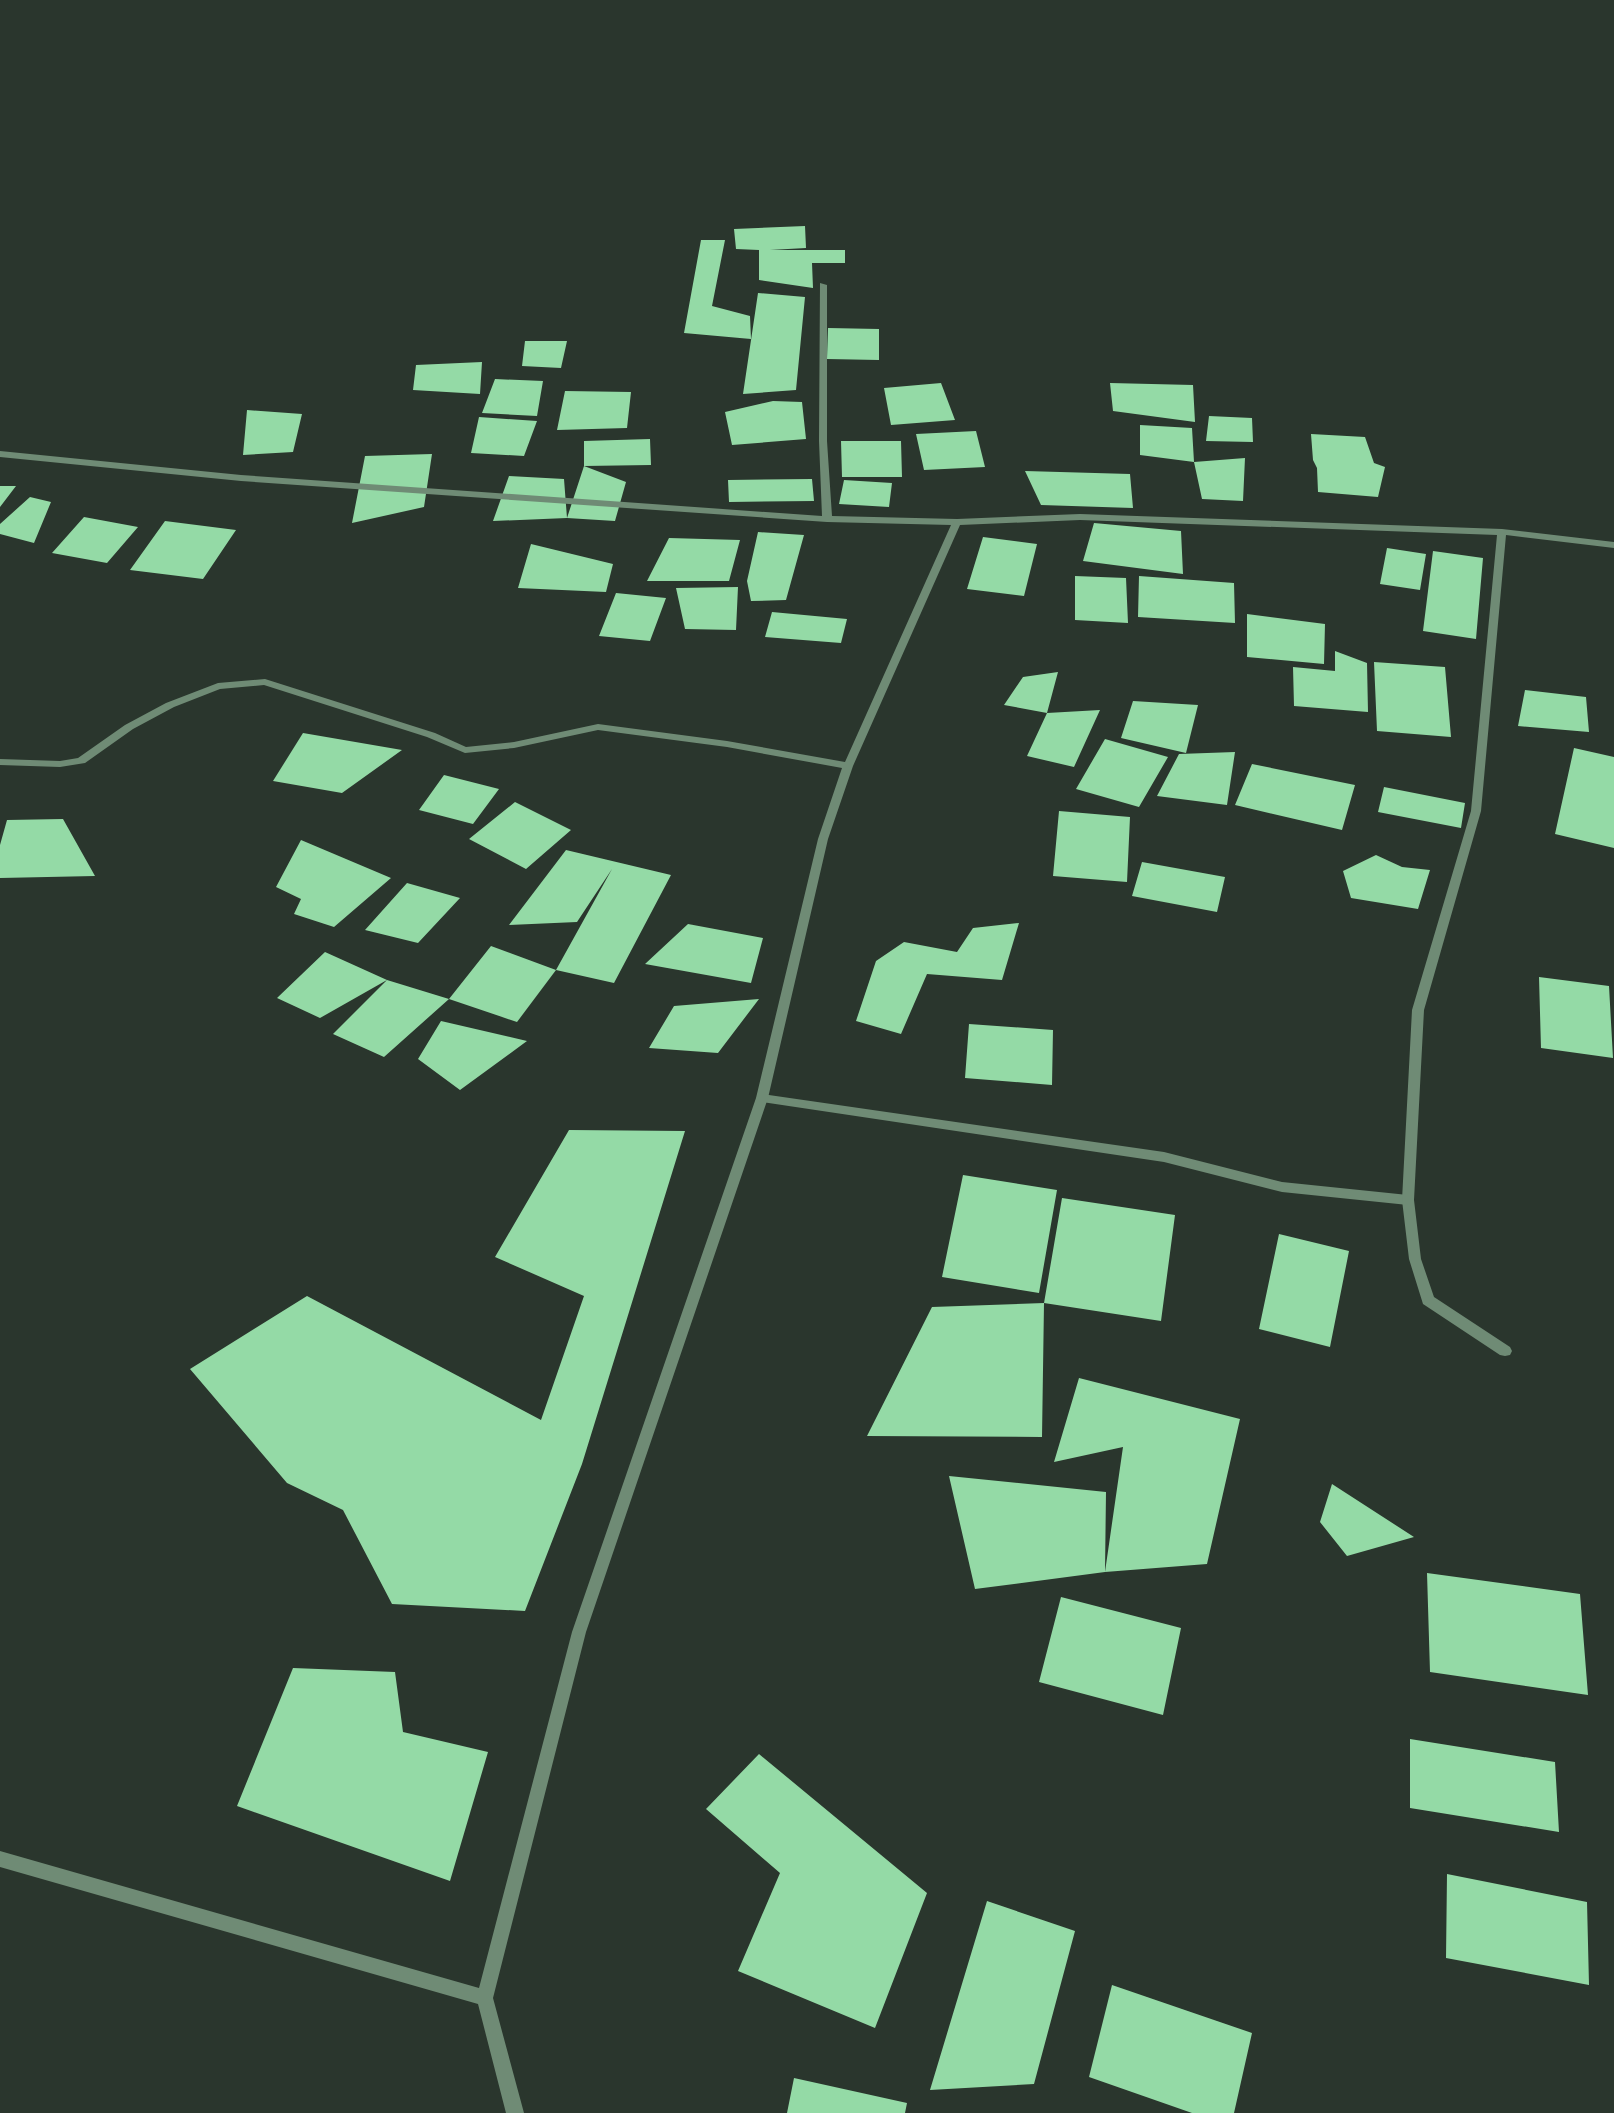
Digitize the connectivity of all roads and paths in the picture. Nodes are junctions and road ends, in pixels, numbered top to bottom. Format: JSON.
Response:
{"nodes":[{"id":1,"x":823,"y":285,"type":"dead end"},
{"id":2,"x":0,"y":454,"type":"edge"},
{"id":3,"x":827,"y":519,"type":"junction"},
{"id":4,"x":957,"y":522,"type":"junction"},
{"id":5,"x":1502,"y":532,"type":"junction"},
{"id":6,"x":1614,"y":545,"type":"edge"},
{"id":7,"x":0,"y":762,"type":"edge"},
{"id":8,"x":848,"y":766,"type":"junction"},
{"id":9,"x":762,"y":1098,"type":"junction"},
{"id":10,"x":1408,"y":1200,"type":"junction"},
{"id":11,"x":1505,"y":1351,"type":"dead end"},
{"id":12,"x":0,"y":1859,"type":"edge"},
{"id":13,"x":485,"y":1998,"type":"junction"},
{"id":14,"x":515,"y":2113,"type":"edge"}],
"edges":[{"from":1,"to":3,"type":"street"},
{"from":2,"to":3,"type":"street"},
{"from":3,"to":4,"type":"street"},
{"from":4,"to":5,"type":"street"},
{"from":4,"to":8,"type":"street"},
{"from":5,"to":6,"type":"street"},
{"from":5,"to":10,"type":"street"},
{"from":7,"to":8,"type":"street"},
{"from":8,"to":9,"type":"street"},
{"from":9,"to":10,"type":"street"},
{"from":9,"to":13,"type":"street"},
{"from":10,"to":11,"type":"street"},
{"from":12,"to":13,"type":"street"},
{"from":13,"to":14,"type":"street"}]}
